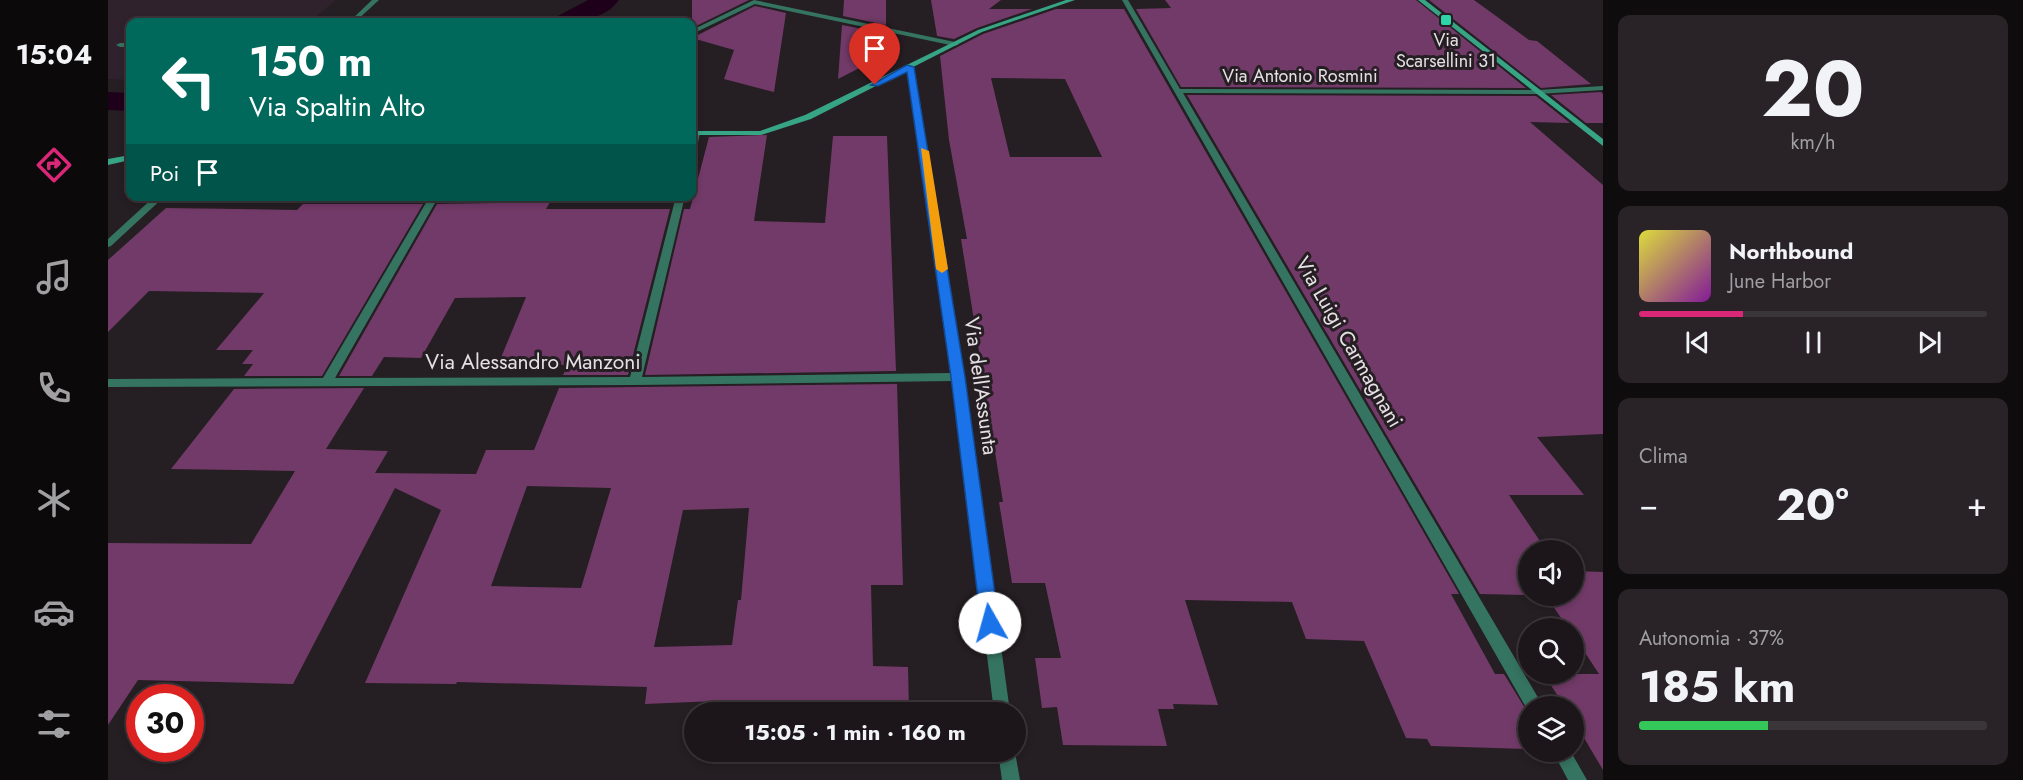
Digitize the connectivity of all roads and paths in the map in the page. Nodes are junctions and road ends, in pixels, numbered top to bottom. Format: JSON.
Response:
{"nodes":[{"id":1,"x":376,"y":0,"type":"edge"},
{"id":2,"x":1072,"y":0,"type":"edge"},
{"id":3,"x":1125,"y":0,"type":"edge"},
{"id":4,"x":1421,"y":0,"type":"edge"},
{"id":5,"x":356,"y":18,"type":"edge"},
{"id":6,"x":696,"y":30,"type":"edge"},
{"id":7,"x":954,"y":44,"type":"junction"},
{"id":8,"x":120,"y":45,"type":"dead end"},
{"id":9,"x":126,"y":45,"type":"edge"},
{"id":10,"x":910,"y":67,"type":"junction"},
{"id":11,"x":1603,"y":88,"type":"edge"},
{"id":12,"x":1177,"y":91,"type":"junction"},
{"id":13,"x":1538,"y":92,"type":"junction"},
{"id":14,"x":696,"y":133,"type":"edge"},
{"id":15,"x":1603,"y":143,"type":"edge"},
{"id":16,"x":126,"y":159,"type":"edge"},
{"id":17,"x":108,"y":162,"type":"edge"},
{"id":18,"x":155,"y":201,"type":"edge"},
{"id":19,"x":432,"y":201,"type":"edge"},
{"id":20,"x":680,"y":201,"type":"edge"},
{"id":21,"x":108,"y":244,"type":"edge"},
{"id":22,"x":958,"y":377,"type":"junction"},
{"id":23,"x":635,"y":381,"type":"junction"},
{"id":24,"x":108,"y":383,"type":"edge"},
{"id":25,"x":326,"y":383,"type":"junction"},
{"id":26,"x":1529,"y":696,"type":"edge"},
{"id":27,"x":1001,"y":702,"type":"edge"},
{"id":28,"x":1008,"y":762,"type":"edge"},
{"id":29,"x":1568,"y":762,"type":"edge"},
{"id":30,"x":1011,"y":780,"type":"edge"},
{"id":31,"x":1578,"y":780,"type":"edge"}],
"edges":[{"from":1,"to":5,"type":"street"},
{"from":2,"to":7,"type":"street"},
{"from":3,"to":12,"type":"street","name":"Via Luigi Carmagnani"},
{"from":4,"to":13,"type":"street"},
{"from":6,"to":7,"type":"street"},
{"from":7,"to":10,"type":"street"},
{"from":8,"to":9,"type":"street"},
{"from":10,"to":14,"type":"street"},
{"from":10,"to":22,"type":"street","name":"Via dell'Assunta"},
{"from":11,"to":13,"type":"street","name":"Via Antonio Rosmini"},
{"from":12,"to":13,"type":"street","name":"Via Antonio Rosmini"},
{"from":12,"to":26,"type":"street","name":"Via Luigi Carmagnani"},
{"from":13,"to":15,"type":"street"},
{"from":16,"to":17,"type":"street"},
{"from":18,"to":21,"type":"street"},
{"from":19,"to":25,"type":"street"},
{"from":20,"to":23,"type":"street"},
{"from":22,"to":23,"type":"street","name":"Via Alessandro Manzoni"},
{"from":22,"to":27,"type":"street","name":"Via dell'Assunta"},
{"from":23,"to":25,"type":"street","name":"Via Alessandro Manzoni"},
{"from":24,"to":25,"type":"street","name":"Via Alessandro Manzoni"},
{"from":28,"to":30,"type":"street"},
{"from":29,"to":31,"type":"street"}]}
